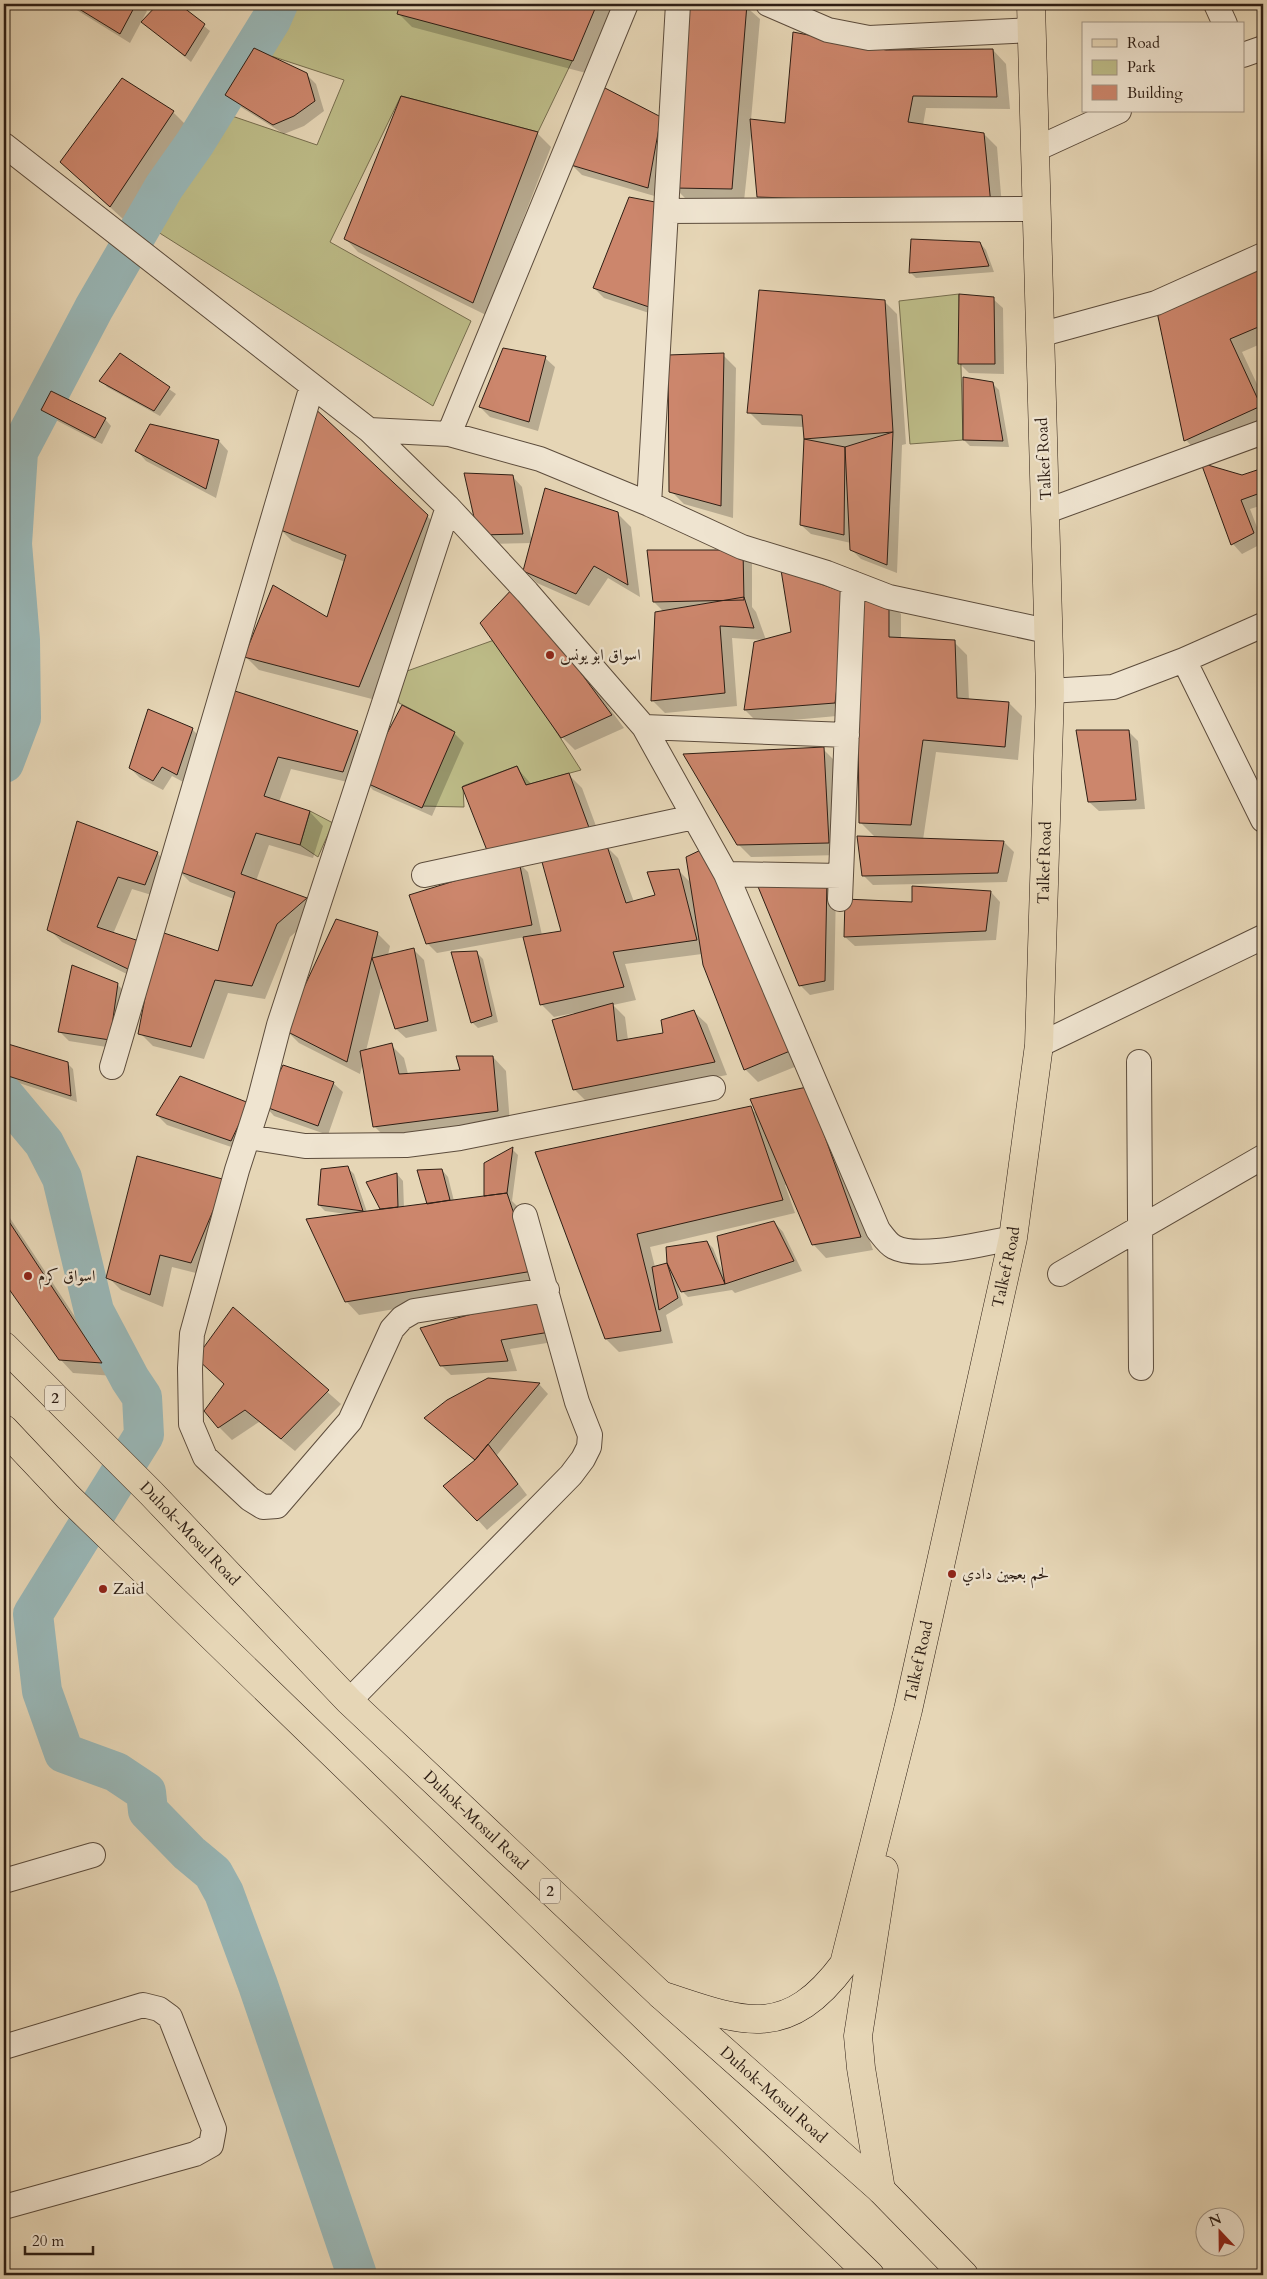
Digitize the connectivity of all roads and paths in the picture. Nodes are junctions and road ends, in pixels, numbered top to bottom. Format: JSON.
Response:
{"nodes":[{"id":1,"x":626,"y":4,"type":"edge"},
{"id":2,"x":678,"y":4,"type":"edge"},
{"id":3,"x":768,"y":4,"type":"edge"},
{"id":4,"x":1216,"y":4,"type":"edge"},
{"id":5,"x":1032,"y":17,"type":"edge"},
{"id":6,"x":1224,"y":22,"type":"edge"},
{"id":7,"x":1263,"y":48,"type":"edge"},
{"id":8,"x":1244,"y":55,"type":"edge"},
{"id":9,"x":1117,"y":112,"type":"edge"},
{"id":10,"x":4,"y":145,"type":"edge"},
{"id":11,"x":1034,"y":150,"type":"junction"},
{"id":12,"x":1038,"y":210,"type":"junction"},
{"id":13,"x":666,"y":211,"type":"junction"},
{"id":14,"x":1263,"y":255,"type":"edge"},
{"id":15,"x":1039,"y":335,"type":"junction"},
{"id":16,"x":312,"y":386,"type":"junction"},
{"id":17,"x":369,"y":430,"type":"junction"},
{"id":18,"x":1263,"y":432,"type":"edge"},
{"id":19,"x":450,"y":434,"type":"junction"},
{"id":20,"x":650,"y":504,"type":"junction"},
{"id":21,"x":448,"y":507,"type":"junction"},
{"id":22,"x":1047,"y":512,"type":"junction"},
{"id":23,"x":853,"y":583,"type":"junction"},
{"id":24,"x":1263,"y":625,"type":"edge"},
{"id":25,"x":1047,"y":631,"type":"junction"},
{"id":26,"x":1184,"y":660,"type":"junction"},
{"id":27,"x":1050,"y":691,"type":"junction"},
{"id":28,"x":644,"y":728,"type":"junction"},
{"id":29,"x":847,"y":735,"type":"junction"},
{"id":30,"x":694,"y":817,"type":"junction"},
{"id":31,"x":1263,"y":820,"type":"edge"},
{"id":32,"x":726,"y":874,"type":"junction"},
{"id":33,"x":424,"y":875,"type":"dead end"},
{"id":34,"x":1263,"y":937,"type":"edge"},
{"id":35,"x":1039,"y":1045,"type":"junction"},
{"id":36,"x":1139,"y":1062,"type":"dead end"},
{"id":37,"x":112,"y":1067,"type":"dead end"},
{"id":38,"x":713,"y":1088,"type":"dead end"},
{"id":39,"x":248,"y":1137,"type":"junction"},
{"id":40,"x":1262,"y":1160,"type":"edge"},
{"id":41,"x":525,"y":1216,"type":"dead end"},
{"id":42,"x":1139,"y":1229,"type":"junction"},
{"id":43,"x":1013,"y":1238,"type":"junction"},
{"id":44,"x":1060,"y":1274,"type":"dead end"},
{"id":45,"x":547,"y":1290,"type":"junction"},
{"id":46,"x":4,"y":1346,"type":"edge"},
{"id":47,"x":1140,"y":1368,"type":"dead end"},
{"id":48,"x":4,"y":1429,"type":"edge"},
{"id":49,"x":349,"y":1701,"type":"junction"},
{"id":50,"x":908,"y":1710,"type":"junction"},
{"id":51,"x":94,"y":1855,"type":"dead end"},
{"id":52,"x":4,"y":1881,"type":"edge"},
{"id":53,"x":661,"y":1995,"type":"junction"},
{"id":54,"x":4,"y":2047,"type":"edge"},
{"id":55,"x":881,"y":2190,"type":"junction"},
{"id":56,"x":4,"y":2207,"type":"edge"},
{"id":57,"x":870,"y":2275,"type":"edge"},
{"id":58,"x":964,"y":2275,"type":"edge"}],
"edges":[{"from":1,"to":19,"type":"street"},
{"from":2,"to":13,"type":"street"},
{"from":3,"to":5,"type":"street"},
{"from":4,"to":6,"type":"street"},
{"from":5,"to":11,"type":"main road","name":"Talkef Road"},
{"from":7,"to":8,"type":"street"},
{"from":9,"to":11,"type":"street"},
{"from":10,"to":16,"type":"street"},
{"from":11,"to":12,"type":"main road","name":"Talkef Road"},
{"from":12,"to":13,"type":"street"},
{"from":12,"to":15,"type":"main road","name":"Talkef Road"},
{"from":13,"to":20,"type":"street"},
{"from":14,"to":15,"type":"street"},
{"from":15,"to":22,"type":"main road","name":"Talkef Road"},
{"from":16,"to":17,"type":"street"},
{"from":16,"to":37,"type":"street"},
{"from":17,"to":19,"type":"street"},
{"from":17,"to":21,"type":"street"},
{"from":18,"to":22,"type":"street"},
{"from":19,"to":20,"type":"street"},
{"from":20,"to":23,"type":"street"},
{"from":21,"to":28,"type":"street"},
{"from":21,"to":39,"type":"street"},
{"from":22,"to":25,"type":"main road","name":"Talkef Road"},
{"from":23,"to":25,"type":"street"},
{"from":23,"to":29,"type":"street"},
{"from":24,"to":26,"type":"street"},
{"from":25,"to":27,"type":"main road","name":"Talkef Road"},
{"from":26,"to":27,"type":"street"},
{"from":26,"to":31,"type":"street"},
{"from":27,"to":35,"type":"main road","name":"Talkef Road"},
{"from":28,"to":29,"type":"street"},
{"from":28,"to":30,"type":"street"},
{"from":29,"to":32,"type":"street"},
{"from":30,"to":32,"type":"street"},
{"from":30,"to":33,"type":"street"},
{"from":32,"to":43,"type":"street"},
{"from":34,"to":35,"type":"street"},
{"from":35,"to":43,"type":"main road","name":"Talkef Road"},
{"from":36,"to":42,"type":"street"},
{"from":38,"to":39,"type":"street"},
{"from":39,"to":45,"type":"street"},
{"from":40,"to":42,"type":"street"},
{"from":41,"to":45,"type":"street"},
{"from":42,"to":44,"type":"street"},
{"from":42,"to":47,"type":"street"},
{"from":43,"to":50,"type":"main road","name":"Talkef Road"},
{"from":45,"to":49,"type":"street"},
{"from":46,"to":49,"type":"main road","name":"Duhok-Mosul Road","number":"2"},
{"from":48,"to":57,"type":"main road"},
{"from":49,"to":53,"type":"main road","name":"Duhok-Mosul Road","number":"2"},
{"from":50,"to":53,"type":"main road"},
{"from":50,"to":55,"type":"main road"},
{"from":51,"to":52,"type":"street"},
{"from":53,"to":55,"type":"main road","name":"Duhok-Mosul Road","number":"2"},
{"from":54,"to":56,"type":"street"},
{"from":55,"to":58,"type":"main road","name":"Duhok-Mosul Road","number":"2"}]}
